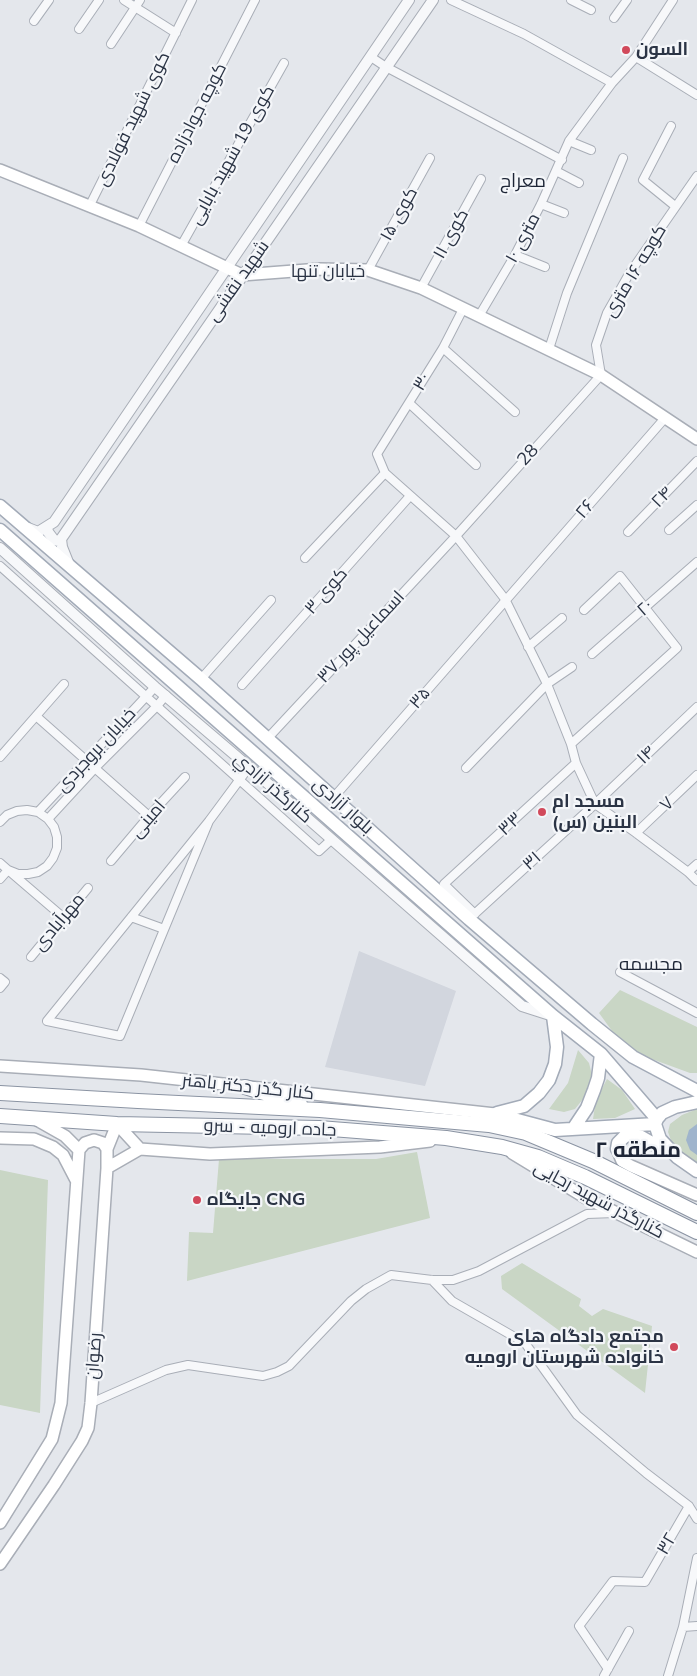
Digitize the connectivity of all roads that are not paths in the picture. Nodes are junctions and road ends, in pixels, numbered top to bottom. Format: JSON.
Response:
{"nodes":[{"id":1,"x":49,"y":0,"type":"edge"},
{"id":2,"x":99,"y":0,"type":"edge"},
{"id":3,"x":124,"y":0,"type":"edge"},
{"id":4,"x":140,"y":0,"type":"edge"},
{"id":5,"x":192,"y":0,"type":"edge"},
{"id":6,"x":255,"y":0,"type":"edge"},
{"id":7,"x":409,"y":0,"type":"edge"},
{"id":8,"x":433,"y":0,"type":"edge"},
{"id":9,"x":451,"y":0,"type":"edge"},
{"id":10,"x":571,"y":0,"type":"edge"},
{"id":11,"x":627,"y":0,"type":"edge"},
{"id":12,"x":673,"y":0,"type":"edge"},
{"id":13,"x":136,"y":8,"type":"junction"},
{"id":14,"x":591,"y":10,"type":"dead end"},
{"id":15,"x":614,"y":18,"type":"dead end"},
{"id":16,"x":34,"y":21,"type":"dead end"},
{"id":17,"x":79,"y":29,"type":"dead end"},
{"id":18,"x":176,"y":33,"type":"junction"},
{"id":19,"x":111,"y":44,"type":"dead end"},
{"id":20,"x":371,"y":56,"type":"junction"},
{"id":21,"x":636,"y":57,"type":"junction"},
{"id":22,"x":284,"y":63,"type":"dead end"},
{"id":23,"x":386,"y":67,"type":"junction"},
{"id":24,"x":612,"y":83,"type":"junction"},
{"id":25,"x":696,"y":94,"type":"edge"},
{"id":26,"x":671,"y":126,"type":"dead end"},
{"id":27,"x":569,"y":141,"type":"junction"},
{"id":28,"x":591,"y":150,"type":"dead end"},
{"id":29,"x":430,"y":158,"type":"dead end"},
{"id":30,"x":624,"y":158,"type":"dead end"},
{"id":31,"x":562,"y":160,"type":"junction"},
{"id":32,"x":0,"y":170,"type":"edge"},
{"id":33,"x":556,"y":171,"type":"junction"},
{"id":34,"x":697,"y":176,"type":"edge"},
{"id":35,"x":481,"y":179,"type":"dead end"},
{"id":36,"x":579,"y":183,"type":"dead end"},
{"id":37,"x":541,"y":204,"type":"junction"},
{"id":38,"x":90,"y":206,"type":"junction"},
{"id":39,"x":675,"y":206,"type":"junction"},
{"id":40,"x":564,"y":213,"type":"dead end"},
{"id":41,"x":139,"y":226,"type":"junction"},
{"id":42,"x":182,"y":246,"type":"junction"},
{"id":43,"x":515,"y":255,"type":"junction"},
{"id":44,"x":545,"y":267,"type":"dead end"},
{"id":45,"x":226,"y":269,"type":"junction"},
{"id":46,"x":368,"y":270,"type":"junction"},
{"id":47,"x":242,"y":275,"type":"junction"},
{"id":48,"x":421,"y":288,"type":"junction"},
{"id":49,"x":463,"y":309,"type":"junction"},
{"id":50,"x":478,"y":316,"type":"junction"},
{"id":51,"x":443,"y":348,"type":"junction"},
{"id":52,"x":549,"y":349,"type":"junction"},
{"id":53,"x":601,"y":375,"type":"junction"},
{"id":54,"x":409,"y":403,"type":"junction"},
{"id":55,"x":515,"y":412,"type":"dead end"},
{"id":56,"x":665,"y":418,"type":"junction"},
{"id":57,"x":697,"y":438,"type":"edge"},
{"id":58,"x":697,"y":461,"type":"edge"},
{"id":59,"x":476,"y":465,"type":"dead end"},
{"id":60,"x":384,"y":473,"type":"junction"},
{"id":61,"x":410,"y":496,"type":"junction"},
{"id":62,"x":697,"y":505,"type":"edge"},
{"id":63,"x":0,"y":506,"type":"edge"},
{"id":64,"x":22,"y":526,"type":"junction"},
{"id":65,"x":47,"y":527,"type":"junction"},
{"id":66,"x":0,"y":530,"type":"edge"},
{"id":67,"x":669,"y":530,"type":"dead end"},
{"id":68,"x":628,"y":532,"type":"dead end"},
{"id":69,"x":456,"y":536,"type":"junction"},
{"id":70,"x":61,"y":539,"type":"junction"},
{"id":71,"x":0,"y":548,"type":"edge"},
{"id":72,"x":305,"y":558,"type":"dead end"},
{"id":73,"x":697,"y":562,"type":"edge"},
{"id":74,"x":0,"y":566,"type":"edge"},
{"id":75,"x":70,"y":567,"type":"junction"},
{"id":76,"x":505,"y":599,"type":"junction"},
{"id":77,"x":271,"y":600,"type":"dead end"},
{"id":78,"x":645,"y":608,"type":"junction"},
{"id":79,"x":584,"y":610,"type":"dead end"},
{"id":80,"x":562,"y":618,"type":"dead end"},
{"id":81,"x":528,"y":647,"type":"junction"},
{"id":82,"x":592,"y":654,"type":"dead end"},
{"id":83,"x":572,"y":667,"type":"dead end"},
{"id":84,"x":165,"y":675,"type":"junction"},
{"id":85,"x":201,"y":679,"type":"junction"},
{"id":86,"x":64,"y":684,"type":"dead end"},
{"id":87,"x":176,"y":684,"type":"junction"},
{"id":88,"x":547,"y":684,"type":"junction"},
{"id":89,"x":242,"y":686,"type":"dead end"},
{"id":90,"x":155,"y":687,"type":"junction"},
{"id":91,"x":166,"y":695,"type":"junction"},
{"id":92,"x":146,"y":697,"type":"junction"},
{"id":93,"x":157,"y":706,"type":"junction"},
{"id":94,"x":697,"y":707,"type":"edge"},
{"id":95,"x":36,"y":716,"type":"junction"},
{"id":96,"x":267,"y":739,"type":"junction"},
{"id":97,"x":571,"y":744,"type":"junction"},
{"id":98,"x":0,"y":757,"type":"edge"},
{"id":99,"x":86,"y":761,"type":"junction"},
{"id":100,"x":576,"y":763,"type":"junction"},
{"id":101,"x":249,"y":767,"type":"junction"},
{"id":102,"x":95,"y":768,"type":"junction"},
{"id":103,"x":466,"y":768,"type":"dead end"},
{"id":104,"x":697,"y":775,"type":"edge"},
{"id":105,"x":185,"y":777,"type":"dead end"},
{"id":106,"x":239,"y":778,"type":"junction"},
{"id":107,"x":334,"y":797,"type":"junction"},
{"id":108,"x":595,"y":804,"type":"junction"},
{"id":109,"x":38,"y":812,"type":"junction"},
{"id":110,"x":149,"y":816,"type":"junction"},
{"id":111,"x":48,"y":819,"type":"junction"},
{"id":112,"x":209,"y":821,"type":"junction"},
{"id":113,"x":0,"y":822,"type":"edge"},
{"id":114,"x":636,"y":832,"type":"junction"},
{"id":115,"x":332,"y":839,"type":"junction"},
{"id":116,"x":111,"y":861,"type":"dead end"},
{"id":117,"x":0,"y":863,"type":"edge"},
{"id":118,"x":697,"y":864,"type":"edge"},
{"id":119,"x":8,"y":870,"type":"junction"},
{"id":120,"x":688,"y":872,"type":"junction"},
{"id":121,"x":0,"y":879,"type":"edge"},
{"id":122,"x":697,"y":881,"type":"edge"},
{"id":123,"x":88,"y":888,"type":"dead end"},
{"id":124,"x":472,"y":916,"type":"junction"},
{"id":125,"x":131,"y":917,"type":"junction"},
{"id":126,"x":64,"y":918,"type":"junction"},
{"id":127,"x":164,"y":929,"type":"junction"},
{"id":128,"x":30,"y":956,"type":"dead end"},
{"id":129,"x":620,"y":972,"type":"dead end"},
{"id":130,"x":0,"y":978,"type":"edge"},
{"id":131,"x":0,"y":988,"type":"edge"},
{"id":132,"x":697,"y":1013,"type":"edge"},
{"id":133,"x":553,"y":1016,"type":"junction"},
{"id":134,"x":601,"y":1054,"type":"junction"},
{"id":135,"x":0,"y":1066,"type":"edge"},
{"id":136,"x":244,"y":1087,"type":"junction"},
{"id":137,"x":697,"y":1091,"type":"edge"},
{"id":138,"x":0,"y":1092,"type":"edge"},
{"id":139,"x":697,"y":1102,"type":"edge"},
{"id":140,"x":320,"y":1110,"type":"junction"},
{"id":141,"x":0,"y":1116,"type":"edge"},
{"id":142,"x":35,"y":1119,"type":"junction"},
{"id":143,"x":492,"y":1119,"type":"junction"},
{"id":144,"x":656,"y":1121,"type":"junction"},
{"id":145,"x":118,"y":1124,"type":"junction"},
{"id":146,"x":574,"y":1129,"type":"junction"},
{"id":147,"x":0,"y":1138,"type":"edge"},
{"id":148,"x":446,"y":1138,"type":"junction"},
{"id":149,"x":502,"y":1147,"type":"junction"},
{"id":150,"x":140,"y":1149,"type":"junction"},
{"id":151,"x":617,"y":1149,"type":"joint"},
{"id":152,"x":79,"y":1150,"type":"junction"},
{"id":153,"x":107,"y":1150,"type":"junction"},
{"id":154,"x":676,"y":1157,"type":"junction"},
{"id":155,"x":107,"y":1168,"type":"junction"},
{"id":156,"x":697,"y":1171,"type":"edge"},
{"id":157,"x":76,"y":1180,"type":"junction"},
{"id":158,"x":697,"y":1195,"type":"edge"},
{"id":159,"x":586,"y":1198,"type":"junction"},
{"id":160,"x":619,"y":1213,"type":"junction"},
{"id":161,"x":697,"y":1213,"type":"edge"},
{"id":162,"x":587,"y":1214,"type":"junction"},
{"id":163,"x":697,"y":1232,"type":"edge"},
{"id":164,"x":697,"y":1252,"type":"edge"},
{"id":165,"x":432,"y":1280,"type":"junction"},
{"id":166,"x":91,"y":1403,"type":"junction"},
{"id":167,"x":688,"y":1506,"type":"junction"},
{"id":168,"x":697,"y":1519,"type":"edge"},
{"id":169,"x":0,"y":1523,"type":"edge"},
{"id":170,"x":697,"y":1558,"type":"edge"},
{"id":171,"x":0,"y":1564,"type":"edge"},
{"id":172,"x":697,"y":1626,"type":"edge"},
{"id":173,"x":683,"y":1627,"type":"junction"},
{"id":174,"x":629,"y":1631,"type":"dead end"},
{"id":175,"x":606,"y":1672,"type":"edge"},
{"id":176,"x":668,"y":1676,"type":"edge"}],
"edges":[{"from":1,"to":16,"type":"street"},
{"from":2,"to":17,"type":"street"},
{"from":3,"to":13,"type":"street"},
{"from":4,"to":13,"type":"street"},
{"from":5,"to":18,"type":"street","name":"کوی شهید فولادی"},
{"from":6,"to":41,"type":"street","name":"کوچه جوادزاده"},
{"from":7,"to":20,"type":"street","name":"شهید نقشی"},
{"from":8,"to":23,"type":"street","name":"شهید نقشی"},
{"from":9,"to":24,"type":"street"},
{"from":10,"to":14,"type":"street"},
{"from":11,"to":15,"type":"street"},
{"from":12,"to":21,"type":"street","name":"۱۰ متری"},
{"from":13,"to":18,"type":"street"},
{"from":13,"to":19,"type":"street"},
{"from":18,"to":38,"type":"street","name":"کوی شهید فولادی"},
{"from":20,"to":23,"type":"street"},
{"from":20,"to":45,"type":"street","name":"شهید نقشی"},
{"from":21,"to":24,"type":"street","name":"۱۰ متری"},
{"from":21,"to":25,"type":"street"},
{"from":22,"to":42,"type":"street","name":"کوی 19 شهید بابایی"},
{"from":23,"to":31,"type":"street"},
{"from":23,"to":47,"type":"street","name":"شهید نقشی"},
{"from":24,"to":27,"type":"street","name":"۱۰ متری"},
{"from":26,"to":39,"type":"street"},
{"from":27,"to":28,"type":"street"},
{"from":27,"to":31,"type":"street","name":"۱۰ متری"},
{"from":29,"to":46,"type":"street","name":"کوی ۱۵"},
{"from":30,"to":52,"type":"street"},
{"from":31,"to":33,"type":"street","name":"۱۰ متری"},
{"from":32,"to":38,"type":"main road","name":"خیابان تنها"},
{"from":33,"to":36,"type":"street"},
{"from":33,"to":37,"type":"street","name":"۱۰ متری"},
{"from":34,"to":39,"type":"street","name":"کوچه ۱۶ متری"},
{"from":35,"to":48,"type":"street","name":"کوی ۱۱"},
{"from":37,"to":40,"type":"street"},
{"from":37,"to":43,"type":"street","name":"۱۰ متری"},
{"from":38,"to":41,"type":"main road","name":"خیابان تنها"},
{"from":39,"to":53,"type":"street","name":"کوچه ۱۶ متری"},
{"from":41,"to":42,"type":"main road","name":"خیابان تنها"},
{"from":42,"to":45,"type":"main road","name":"خیابان تنها"},
{"from":43,"to":44,"type":"street"},
{"from":43,"to":50,"type":"street","name":"۱۰ متری"},
{"from":45,"to":47,"type":"main road","name":"خیابان تنها"},
{"from":45,"to":65,"type":"street","name":"شهید نقشی"},
{"from":46,"to":47,"type":"main road","name":"خیابان تنها"},
{"from":46,"to":48,"type":"main road","name":"خیابان تنها"},
{"from":47,"to":70,"type":"street","name":"شهید نقشی"},
{"from":48,"to":49,"type":"main road","name":"خیابان تنها"},
{"from":49,"to":50,"type":"main road","name":"خیابان تنها"},
{"from":49,"to":51,"type":"street","name":"۳۰"},
{"from":50,"to":52,"type":"main road","name":"خیابان تنها"},
{"from":51,"to":54,"type":"street","name":"۳۰"},
{"from":51,"to":55,"type":"street"},
{"from":52,"to":53,"type":"main road","name":"خیابان تنها"},
{"from":53,"to":56,"type":"main road","name":"خیابان تنها"},
{"from":53,"to":69,"type":"street","name":"28"},
{"from":54,"to":59,"type":"street"},
{"from":54,"to":60,"type":"street","name":"۳۰"},
{"from":56,"to":57,"type":"main road","name":"خیابان تنها"},
{"from":56,"to":76,"type":"street","name":"۲۶"},
{"from":58,"to":68,"type":"street","name":"۲۴"},
{"from":60,"to":61,"type":"street"},
{"from":60,"to":72,"type":"street"},
{"from":61,"to":69,"type":"street"},
{"from":61,"to":89,"type":"street","name":"کوی ۳"},
{"from":62,"to":67,"type":"street"},
{"from":63,"to":64,"type":"main road","name":"بلوار آزادی"},
{"from":64,"to":65,"type":"street"},
{"from":64,"to":75,"type":"main road","name":"بلوار آزادی"},
{"from":65,"to":70,"type":"street"},
{"from":66,"to":84,"type":"main road","name":"بلوار آزادی"},
{"from":69,"to":76,"type":"street"},
{"from":69,"to":96,"type":"street","name":"اسماعیل پور ۳۷"},
{"from":70,"to":75,"type":"street"},
{"from":71,"to":90,"type":"street","name":"کنارگذر آزادي"},
{"from":73,"to":78,"type":"street","name":"۲۰"},
{"from":74,"to":92,"type":"street"},
{"from":75,"to":85,"type":"main road","name":"بلوار آزادی"},
{"from":76,"to":81,"type":"street"},
{"from":76,"to":107,"type":"street","name":"۳۵"},
{"from":77,"to":85,"type":"street"},
{"from":78,"to":79,"type":"street"},
{"from":78,"to":82,"type":"street","name":"۲۰"},
{"from":78,"to":97,"type":"street"},
{"from":80,"to":81,"type":"street"},
{"from":81,"to":88,"type":"street"},
{"from":83,"to":88,"type":"street"},
{"from":84,"to":87,"type":"main road","name":"بلوار آزادی"},
{"from":84,"to":90,"type":"street"},
{"from":85,"to":96,"type":"main road","name":"بلوار آزادی"},
{"from":86,"to":95,"type":"street"},
{"from":87,"to":91,"type":"street"},
{"from":87,"to":133,"type":"main road","name":"بلوار آزادی"},
{"from":88,"to":97,"type":"street"},
{"from":88,"to":103,"type":"street"},
{"from":90,"to":91,"type":"street","name":"کنارگذر آزادي"},
{"from":90,"to":92,"type":"street","name":"خیابان بروجردی"},
{"from":91,"to":93,"type":"street","name":"خیابان بروجردی"},
{"from":91,"to":101,"type":"street","name":"کنارگذر آزادي"},
{"from":92,"to":93,"type":"street"},
{"from":92,"to":99,"type":"street","name":"خیابان بروجردی"},
{"from":93,"to":102,"type":"street","name":"خیابان بروجردی"},
{"from":93,"to":106,"type":"street"},
{"from":94,"to":108,"type":"street","name":"۱۴"},
{"from":95,"to":98,"type":"street"},
{"from":95,"to":99,"type":"street"},
{"from":96,"to":107,"type":"main road","name":"بلوار آزادی"},
{"from":97,"to":100,"type":"street"},
{"from":99,"to":102,"type":"street"},
{"from":99,"to":109,"type":"street","name":"خیابان بروجردی"},
{"from":100,"to":108,"type":"street"},
{"from":100,"to":124,"type":"street","name":"۳۳"},
{"from":101,"to":106,"type":"street"},
{"from":101,"to":115,"type":"street","name":"کنارگذر آزادي"},
{"from":102,"to":110,"type":"street"},
{"from":102,"to":111,"type":"street","name":"خیابان بروجردی"},
{"from":104,"to":114,"type":"street","name":"۷"},
{"from":105,"to":110,"type":"street","name":"امینی"},
{"from":106,"to":112,"type":"street"},
{"from":106,"to":115,"type":"street"},
{"from":107,"to":124,"type":"main road","name":"بلوار آزادی"},
{"from":108,"to":114,"type":"street"},
{"from":108,"to":124,"type":"street","name":"۳۱"},
{"from":109,"to":111,"type":"street"},
{"from":109,"to":113,"type":"street"},
{"from":110,"to":116,"type":"street","name":"امینی"},
{"from":111,"to":119,"type":"street"},
{"from":112,"to":125,"type":"street"},
{"from":112,"to":127,"type":"street"},
{"from":114,"to":120,"type":"street"},
{"from":115,"to":133,"type":"street","name":"کنارگذر آزادي"},
{"from":117,"to":119,"type":"street"},
{"from":118,"to":120,"type":"street"},
{"from":119,"to":121,"type":"street"},
{"from":119,"to":126,"type":"street"},
{"from":120,"to":122,"type":"street"},
{"from":123,"to":126,"type":"street","name":"مهرآبادی"},
{"from":124,"to":137,"type":"main road","name":"بلوار آزادی"},
{"from":125,"to":127,"type":"street"},
{"from":125,"to":127,"type":"street"},
{"from":126,"to":128,"type":"street","name":"مهرآبادی"},
{"from":129,"to":132,"type":"street"},
{"from":130,"to":131,"type":"street"},
{"from":133,"to":134,"type":"main road","name":"بلوار آزادی"},
{"from":133,"to":143,"type":"main road"},
{"from":134,"to":144,"type":"main road","name":"بلوار آزادی"},
{"from":134,"to":146,"type":"main road"},
{"from":135,"to":136,"type":"main road","name":"کنار گذر دکتر باهنر"},
{"from":136,"to":140,"type":"highway"},
{"from":136,"to":143,"type":"main road","name":"کنار گذر دکتر باهنر"},
{"from":138,"to":140,"type":"highway","name":"جاده ارومیه - سرو"},
{"from":139,"to":144,"type":"main road"},
{"from":140,"to":143,"type":"highway","name":"جاده ارومیه - سرو"},
{"from":141,"to":142,"type":"highway","name":"جاده ارومیه - سرو"},
{"from":142,"to":145,"type":"highway","name":"جاده ارومیه - سرو"},
{"from":142,"to":152,"type":"main road"},
{"from":143,"to":146,"type":"main road"},
{"from":143,"to":161,"type":"highway","name":"جاده ارومیه - سرو"},
{"from":144,"to":146,"type":"main road"},
{"from":144,"to":154,"type":"main road","name":"بلوار آزادی"},
{"from":145,"to":148,"type":"highway","name":"جاده ارومیه - سرو"},
{"from":145,"to":150,"type":"main road"},
{"from":145,"to":153,"type":"main road","name":"رضوان"},
{"from":147,"to":157,"type":"main road"},
{"from":148,"to":149,"type":"highway","name":"جاده ارومیه - سرو"},
{"from":148,"to":150,"type":"main road"},
{"from":149,"to":159,"type":"main road","name":"کنارگذر شهید رجایی"},
{"from":149,"to":163,"type":"highway","name":"جاده ارومیه - سرو"},
{"from":150,"to":155,"type":"main road"},
{"from":151,"to":154,"type":"main road"},
{"from":151,"to":158,"type":"main road"},
{"from":152,"to":153,"type":"main road"},
{"from":152,"to":157,"type":"main road","name":"رضوان"},
{"from":153,"to":155,"type":"main road","name":"رضوان"},
{"from":154,"to":156,"type":"main road"},
{"from":155,"to":166,"type":"main road","name":"رضوان"},
{"from":157,"to":169,"type":"main road","name":"رضوان"},
{"from":159,"to":160,"type":"main road","name":"کنارگذر شهید رجایی"},
{"from":159,"to":162,"type":"street"},
{"from":160,"to":162,"type":"street"},
{"from":160,"to":164,"type":"main road","name":"کنارگذر شهید رجایی"},
{"from":162,"to":165,"type":"street"},
{"from":165,"to":166,"type":"street"},
{"from":165,"to":167,"type":"street"},
{"from":166,"to":171,"type":"main road","name":"رضوان"},
{"from":167,"to":168,"type":"street"},
{"from":167,"to":175,"type":"street","name":"۳۲"},
{"from":170,"to":173,"type":"street"},
{"from":172,"to":173,"type":"street"},
{"from":173,"to":176,"type":"street"},
{"from":174,"to":175,"type":"street"}]}
